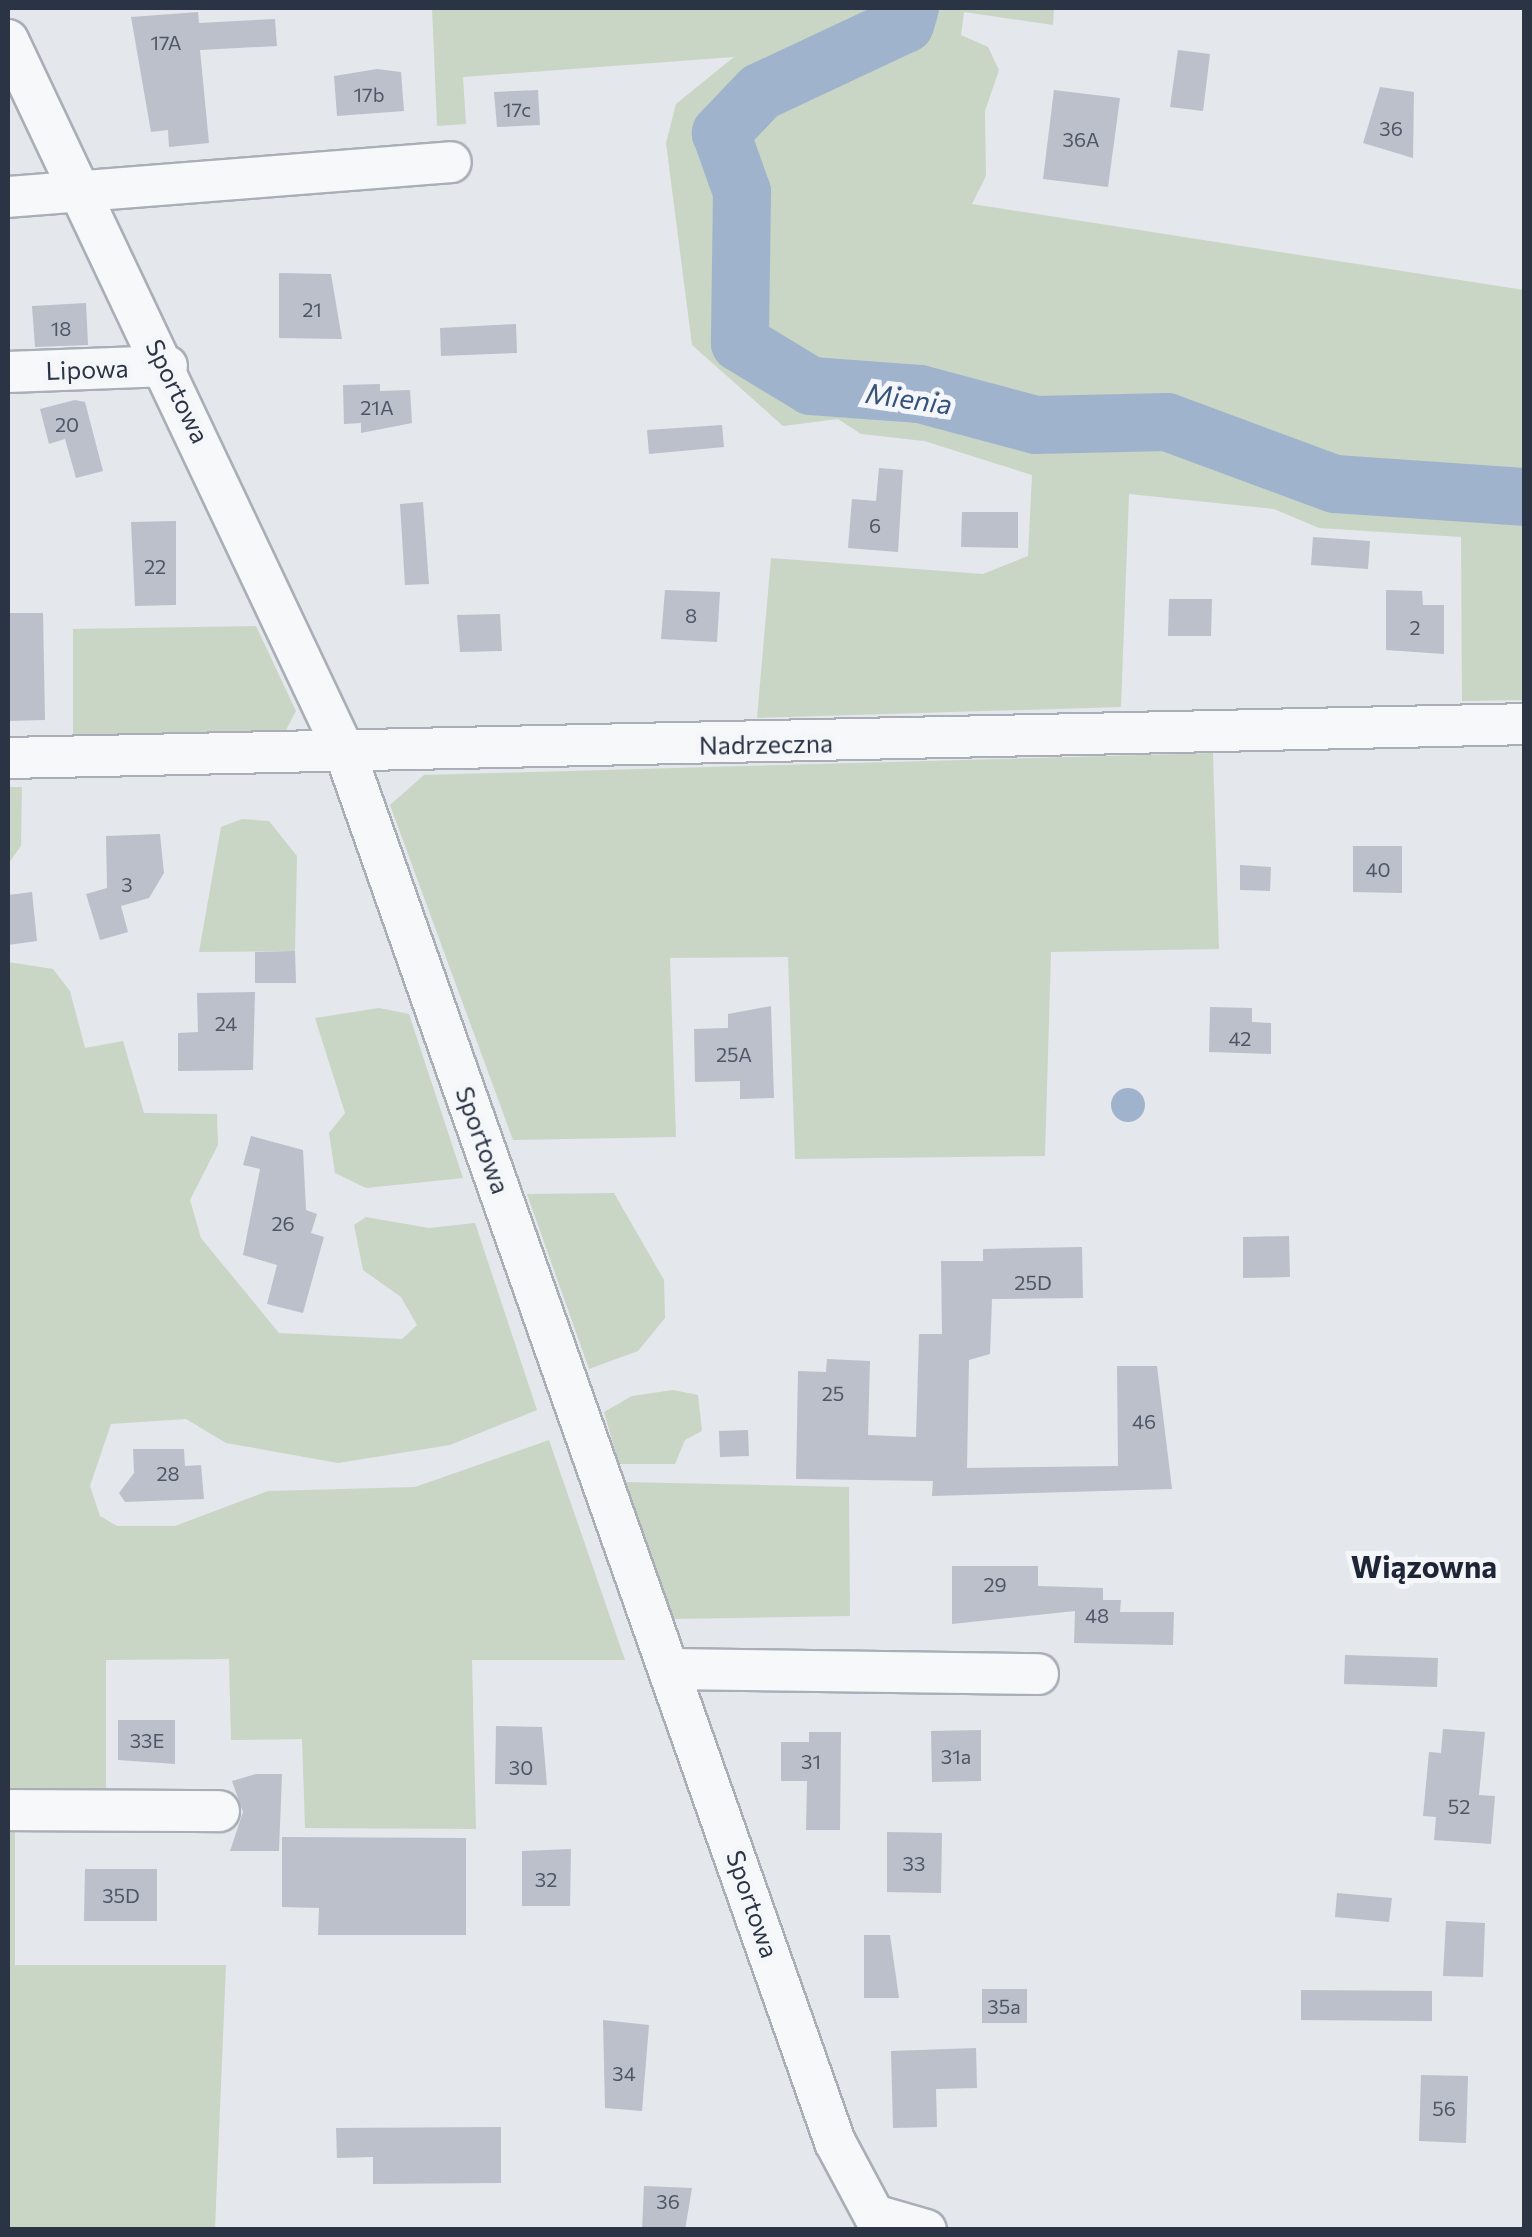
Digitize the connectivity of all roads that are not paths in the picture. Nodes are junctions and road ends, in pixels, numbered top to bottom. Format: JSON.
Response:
{"nodes":[{"id":1,"x":8,"y":40,"type":"edge"},
{"id":2,"x":451,"y":162,"type":"dead end"},
{"id":3,"x":78,"y":194,"type":"junction"},
{"id":4,"x":8,"y":197,"type":"edge"},
{"id":5,"x":166,"y":366,"type":"junction"},
{"id":6,"x":8,"y":372,"type":"edge"},
{"id":7,"x":1524,"y":724,"type":"edge"},
{"id":8,"x":346,"y":755,"type":"junction"},
{"id":9,"x":8,"y":758,"type":"edge"},
{"id":10,"x":673,"y":1669,"type":"junction"},
{"id":11,"x":1038,"y":1674,"type":"dead end"},
{"id":12,"x":8,"y":1810,"type":"edge"},
{"id":13,"x":219,"y":1811,"type":"dead end"},
{"id":14,"x":926,"y":2230,"type":"edge"}],
"edges":[{"from":1,"to":3,"type":"street","name":"Sportowa"},
{"from":2,"to":3,"type":"street"},
{"from":3,"to":4,"type":"street"},
{"from":3,"to":5,"type":"street","name":"Sportowa"},
{"from":5,"to":6,"type":"street","name":"Lipowa"},
{"from":5,"to":8,"type":"street","name":"Sportowa"},
{"from":7,"to":8,"type":"street","name":"Nadrzeczna"},
{"from":8,"to":9,"type":"street","name":"Nadrzeczna"},
{"from":8,"to":10,"type":"street","name":"Sportowa"},
{"from":10,"to":11,"type":"street"},
{"from":10,"to":14,"type":"street","name":"Sportowa"},
{"from":12,"to":13,"type":"street"}]}
